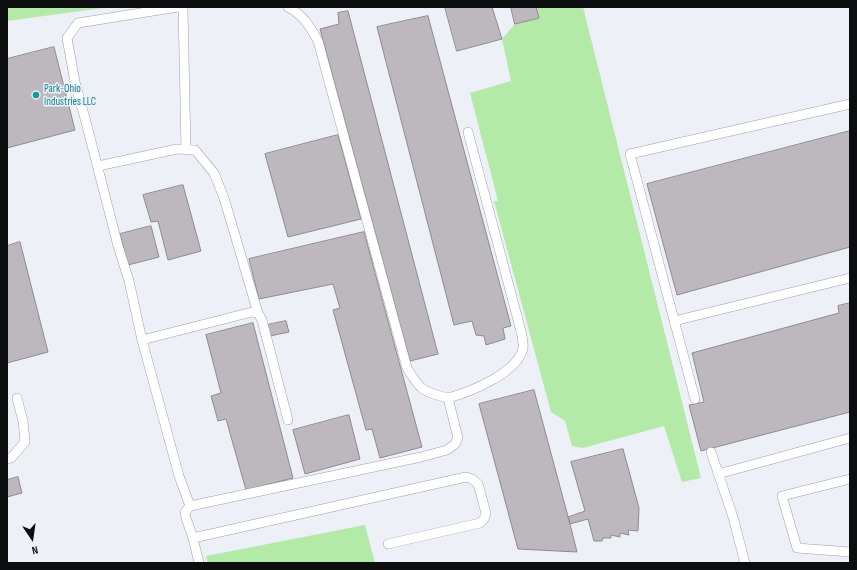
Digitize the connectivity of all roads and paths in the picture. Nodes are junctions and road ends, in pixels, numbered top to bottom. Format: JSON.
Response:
{"nodes":[{"id":1,"x":178,"y":7,"type":"edge"},
{"id":2,"x":183,"y":7,"type":"edge"},
{"id":3,"x":288,"y":7,"type":"edge"},
{"id":4,"x":850,"y":104,"type":"edge"},
{"id":5,"x":468,"y":132,"type":"dead end"},
{"id":6,"x":186,"y":150,"type":"junction"},
{"id":7,"x":98,"y":166,"type":"junction"},
{"id":8,"x":850,"y":278,"type":"edge"},
{"id":9,"x":258,"y":313,"type":"junction"},
{"id":10,"x":674,"y":321,"type":"junction"},
{"id":11,"x":142,"y":340,"type":"junction"},
{"id":12,"x":17,"y":398,"type":"dead end"},
{"id":13,"x":448,"y":398,"type":"junction"},
{"id":14,"x":695,"y":399,"type":"dead end"},
{"id":15,"x":288,"y":420,"type":"dead end"},
{"id":16,"x":850,"y":438,"type":"edge"},
{"id":17,"x":711,"y":452,"type":"dead end"},
{"id":18,"x":7,"y":459,"type":"edge"},
{"id":19,"x":718,"y":474,"type":"junction"},
{"id":20,"x":850,"y":478,"type":"edge"},
{"id":21,"x":190,"y":506,"type":"junction"},
{"id":22,"x":193,"y":538,"type":"junction"},
{"id":23,"x":388,"y":544,"type":"dead end"},
{"id":24,"x":850,"y":552,"type":"edge"},
{"id":25,"x":199,"y":563,"type":"edge"},
{"id":26,"x":746,"y":563,"type":"edge"}],
"edges":[{"from":1,"to":7,"type":"lane"},
{"from":2,"to":6,"type":"lane"},
{"from":3,"to":13,"type":"lane"},
{"from":4,"to":10,"type":"lane"},
{"from":5,"to":13,"type":"lane"},
{"from":6,"to":7,"type":"lane"},
{"from":6,"to":9,"type":"lane"},
{"from":7,"to":11,"type":"lane"},
{"from":8,"to":10,"type":"lane"},
{"from":9,"to":11,"type":"lane"},
{"from":9,"to":15,"type":"lane"},
{"from":10,"to":14,"type":"lane"},
{"from":11,"to":21,"type":"lane"},
{"from":12,"to":18,"type":"lane"},
{"from":13,"to":21,"type":"lane"},
{"from":16,"to":19,"type":"lane"},
{"from":17,"to":19,"type":"lane"},
{"from":19,"to":26,"type":"lane"},
{"from":20,"to":24,"type":"lane"},
{"from":21,"to":22,"type":"lane"},
{"from":22,"to":23,"type":"lane"},
{"from":22,"to":25,"type":"lane"}]}
